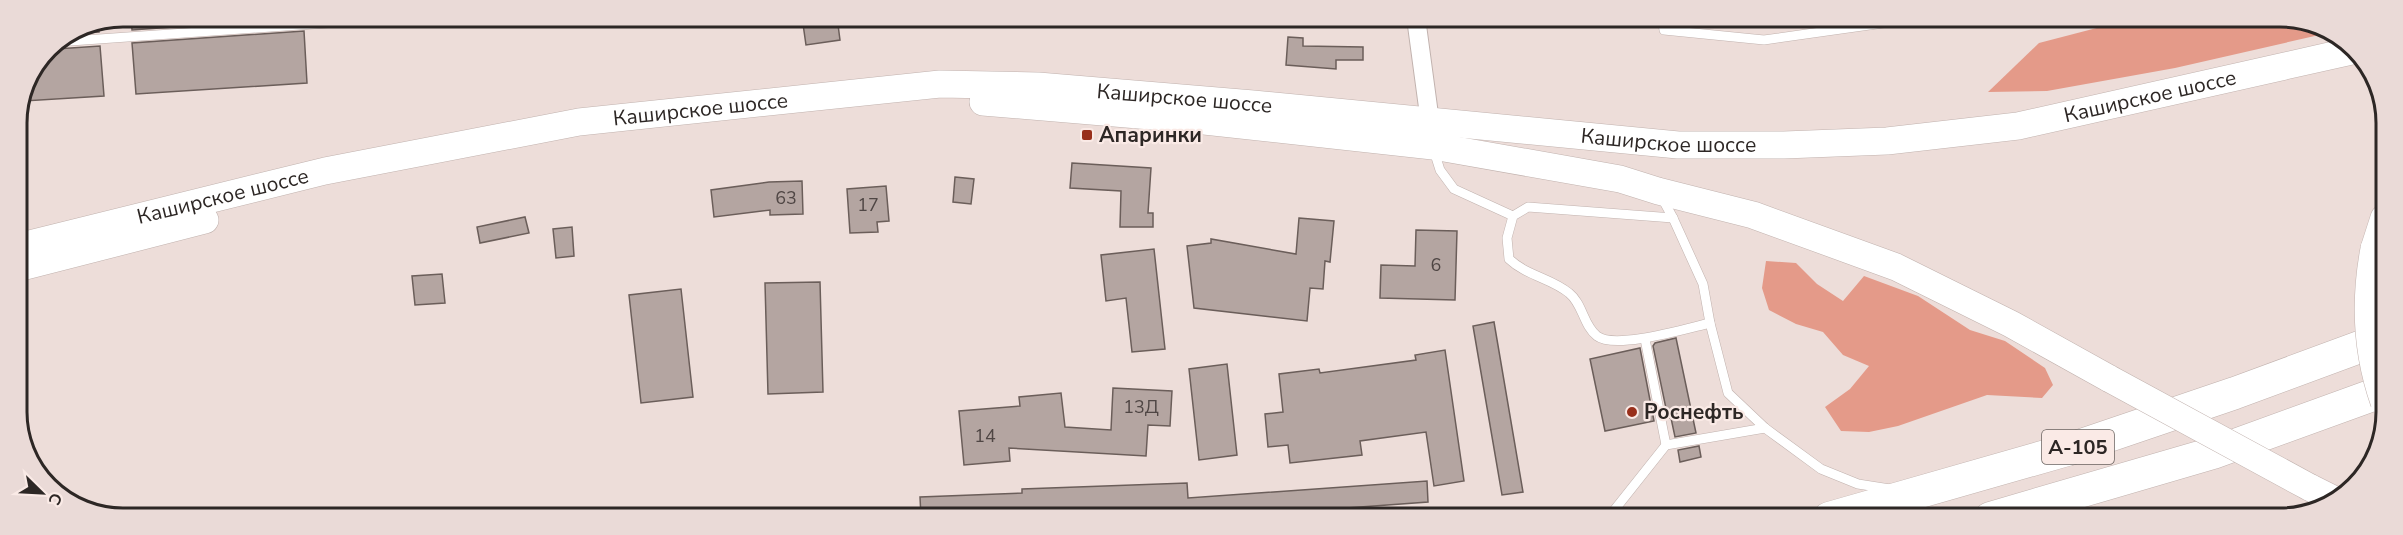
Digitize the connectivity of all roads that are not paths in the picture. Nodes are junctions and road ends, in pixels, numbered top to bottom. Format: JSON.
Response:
{"nodes":[{"id":1,"x":270,"y":27,"type":"edge"},
{"id":2,"x":1417,"y":27,"type":"edge"},
{"id":3,"x":1664,"y":27,"type":"edge"},
{"id":4,"x":1856,"y":27,"type":"edge"},
{"id":5,"x":74,"y":41,"type":"edge"},
{"id":6,"x":2345,"y":53,"type":"edge"},
{"id":7,"x":1432,"y":134,"type":"junction"},
{"id":8,"x":1634,"y":142,"type":"junction"},
{"id":9,"x":1620,"y":179,"type":"junction"},
{"id":10,"x":1658,"y":191,"type":"junction"},
{"id":11,"x":1513,"y":216,"type":"junction"},
{"id":12,"x":1673,"y":218,"type":"junction"},
{"id":13,"x":2376,"y":243,"type":"edge"},
{"id":14,"x":27,"y":245,"type":"edge"},
{"id":15,"x":27,"y":266,"type":"edge"},
{"id":16,"x":1710,"y":323,"type":"junction"},
{"id":17,"x":1645,"y":339,"type":"junction"},
{"id":18,"x":2376,"y":341,"type":"edge"},
{"id":19,"x":2376,"y":375,"type":"edge"},
{"id":20,"x":2376,"y":394,"type":"edge"},
{"id":21,"x":1765,"y":428,"type":"junction"},
{"id":22,"x":1666,"y":446,"type":"junction"},
{"id":23,"x":1919,"y":494,"type":"junction"},
{"id":24,"x":2326,"y":496,"type":"edge"},
{"id":25,"x":1616,"y":508,"type":"edge"},
{"id":26,"x":1866,"y":508,"type":"edge"},
{"id":27,"x":2024,"y":508,"type":"edge"}],
"edges":[{"from":1,"to":5,"type":"lane"},
{"from":2,"to":7,"type":"street"},
{"from":3,"to":4,"type":"lane"},
{"from":6,"to":8,"type":"main road","name":"Каширское шоссе"},
{"from":7,"to":8,"type":"main road","name":"Каширское шоссе"},
{"from":7,"to":9,"type":"main road"},
{"from":7,"to":11,"type":"lane"},
{"from":7,"to":14,"type":"main road","name":"Каширское шоссе"},
{"from":7,"to":15,"type":"main road","name":"Каширское шоссе"},
{"from":8,"to":9,"type":"main road"},
{"from":9,"to":10,"type":"main road"},
{"from":10,"to":12,"type":"lane"},
{"from":10,"to":24,"type":"main road","bridge":true},
{"from":11,"to":12,"type":"lane"},
{"from":11,"to":17,"type":"lane"},
{"from":12,"to":16,"type":"lane"},
{"from":13,"to":19,"type":"main road","bridge":true},
{"from":16,"to":17,"type":"lane"},
{"from":16,"to":21,"type":"lane"},
{"from":17,"to":22,"type":"lane"},
{"from":18,"to":23,"type":"highway","number":"А-105"},
{"from":20,"to":27,"type":"highway","number":"А-105"},
{"from":21,"to":22,"type":"lane"},
{"from":21,"to":23,"type":"lane"},
{"from":22,"to":25,"type":"lane"},
{"from":23,"to":26,"type":"highway","number":"А-105"}]}
